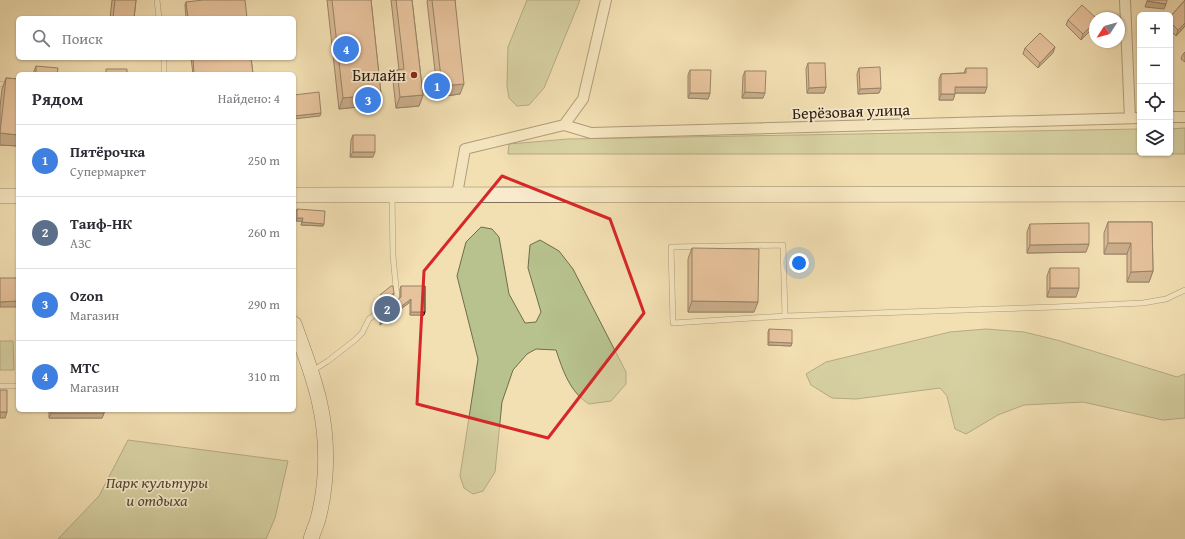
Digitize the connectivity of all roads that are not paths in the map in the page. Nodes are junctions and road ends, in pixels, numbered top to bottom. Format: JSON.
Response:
{"nodes":[{"id":1,"x":157,"y":0,"type":"edge"},
{"id":2,"x":606,"y":0,"type":"edge"},
{"id":3,"x":1125,"y":0,"type":"edge"},
{"id":4,"x":159,"y":16,"type":"edge"},
{"id":5,"x":164,"y":60,"type":"edge"},
{"id":6,"x":164,"y":72,"type":"edge"},
{"id":7,"x":0,"y":84,"type":"edge"},
{"id":8,"x":16,"y":84,"type":"edge"},
{"id":9,"x":1185,"y":116,"type":"edge"},
{"id":10,"x":1173,"y":117,"type":"edge"},
{"id":11,"x":1130,"y":118,"type":"junction"},
{"id":12,"x":1137,"y":118,"type":"edge"},
{"id":13,"x":564,"y":125,"type":"junction"},
{"id":14,"x":457,"y":194,"type":"junction"},
{"id":15,"x":1185,"y":194,"type":"edge"},
{"id":16,"x":296,"y":195,"type":"edge"},
{"id":17,"x":392,"y":195,"type":"junction"},
{"id":18,"x":0,"y":196,"type":"edge"},
{"id":19,"x":16,"y":196,"type":"edge"},
{"id":20,"x":1185,"y":290,"type":"edge"},
{"id":21,"x":785,"y":316,"type":"junction"},
{"id":22,"x":296,"y":330,"type":"edge"},
{"id":23,"x":311,"y":372,"type":"junction"},
{"id":24,"x":0,"y":386,"type":"edge"},
{"id":25,"x":16,"y":386,"type":"edge"},
{"id":26,"x":311,"y":539,"type":"edge"}],
"edges":[{"from":1,"to":4,"type":"lane"},
{"from":2,"to":13,"type":"street"},
{"from":3,"to":11,"type":"street"},
{"from":5,"to":6,"type":"lane"},
{"from":7,"to":8,"type":"lane"},
{"from":9,"to":10,"type":"street"},
{"from":11,"to":12,"type":"street","name":"Берёзовая улица"},
{"from":11,"to":13,"type":"street","name":"Берёзовая улица"},
{"from":13,"to":14,"type":"street"},
{"from":14,"to":15,"type":"street"},
{"from":14,"to":17,"type":"street"},
{"from":16,"to":17,"type":"street"},
{"from":17,"to":23,"type":"lane"},
{"from":18,"to":19,"type":"street"},
{"from":20,"to":21,"type":"lane"},
{"from":21,"to":21,"type":"lane"},
{"from":22,"to":23,"type":"street"},
{"from":23,"to":26,"type":"street"},
{"from":24,"to":25,"type":"lane"}]}
